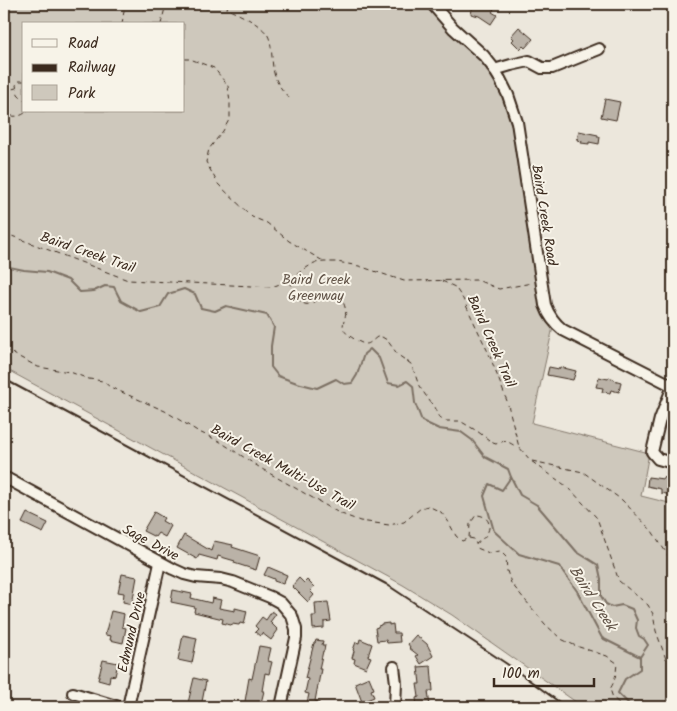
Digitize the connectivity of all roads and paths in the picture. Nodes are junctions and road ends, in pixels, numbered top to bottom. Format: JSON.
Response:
{"nodes":[{"id":1,"x":127,"y":4,"type":"edge"},
{"id":2,"x":166,"y":4,"type":"edge"},
{"id":3,"x":228,"y":4,"type":"edge"},
{"id":4,"x":432,"y":4,"type":"edge"},
{"id":5,"x":122,"y":22,"type":"edge"},
{"id":6,"x":162,"y":22,"type":"edge"},
{"id":7,"x":599,"y":49,"type":"dead end"},
{"id":8,"x":185,"y":59,"type":"edge"},
{"id":9,"x":494,"y":70,"type":"junction"},
{"id":10,"x":22,"y":81,"type":"edge"},
{"id":11,"x":17,"y":88,"type":"junction"},
{"id":12,"x":4,"y":91,"type":"edge"},
{"id":13,"x":22,"y":98,"type":"edge"},
{"id":14,"x":290,"y":99,"type":"dead end"},
{"id":15,"x":4,"y":112,"type":"edge"},
{"id":16,"x":26,"y":112,"type":"edge"},
{"id":17,"x":4,"y":233,"type":"edge"},
{"id":18,"x":324,"y":262,"type":"junction"},
{"id":19,"x":290,"y":280,"type":"junction"},
{"id":20,"x":441,"y":281,"type":"junction"},
{"id":21,"x":542,"y":282,"type":"junction"},
{"id":22,"x":4,"y":350,"type":"edge"},
{"id":23,"x":673,"y":386,"type":"edge"},
{"id":24,"x":519,"y":448,"type":"junction"},
{"id":25,"x":531,"y":461,"type":"junction"},
{"id":26,"x":673,"y":463,"type":"edge"},
{"id":27,"x":4,"y":477,"type":"edge"},
{"id":28,"x":469,"y":538,"type":"junction"},
{"id":29,"x":476,"y":544,"type":"junction"},
{"id":30,"x":160,"y":563,"type":"junction"},
{"id":31,"x":673,"y":563,"type":"edge"},
{"id":32,"x":673,"y":666,"type":"edge"},
{"id":33,"x":394,"y":668,"type":"dead end"},
{"id":34,"x":73,"y":693,"type":"dead end"},
{"id":35,"x":119,"y":707,"type":"edge"},
{"id":36,"x":128,"y":707,"type":"edge"},
{"id":37,"x":282,"y":707,"type":"edge"},
{"id":38,"x":395,"y":707,"type":"edge"},
{"id":39,"x":624,"y":707,"type":"edge"}],
"edges":[{"from":1,"to":5,"type":"path"},
{"from":2,"to":6,"type":"path"},
{"from":3,"to":14,"type":"path"},
{"from":4,"to":9,"type":"street","name":"Baird Creek Road"},
{"from":7,"to":9,"type":"street"},
{"from":8,"to":18,"type":"path"},
{"from":9,"to":21,"type":"street","name":"Baird Creek Road"},
{"from":10,"to":11,"type":"path"},
{"from":11,"to":12,"type":"path"},
{"from":11,"to":13,"type":"path"},
{"from":15,"to":16,"type":"path"},
{"from":17,"to":19,"type":"path","name":"Baird Creek Trail"},
{"from":18,"to":19,"type":"path","name":"Baird Creek Trail"},
{"from":18,"to":20,"type":"path","name":"Baird Creek Trail"},
{"from":19,"to":24,"type":"path"},
{"from":20,"to":21,"type":"path"},
{"from":20,"to":24,"type":"path","name":"Baird Creek Trail"},
{"from":21,"to":23,"type":"street","name":"Baird Creek Road"},
{"from":22,"to":28,"type":"path","name":"Baird Creek Multi-Use Trail"},
{"from":23,"to":26,"type":"street"},
{"from":24,"to":25,"type":"path","name":"Baird Creek Trail"},
{"from":25,"to":31,"type":"path"},
{"from":25,"to":32,"type":"path","name":"Baird Creek Trail"},
{"from":27,"to":30,"type":"street","name":"Sage Drive"},
{"from":28,"to":29,"type":"path"},
{"from":28,"to":29,"type":"path"},
{"from":29,"to":39,"type":"path"},
{"from":30,"to":36,"type":"street","name":"Edmund Drive"},
{"from":30,"to":37,"type":"street","name":"Sage Drive"},
{"from":33,"to":38,"type":"street"},
{"from":34,"to":35,"type":"street"}]}
